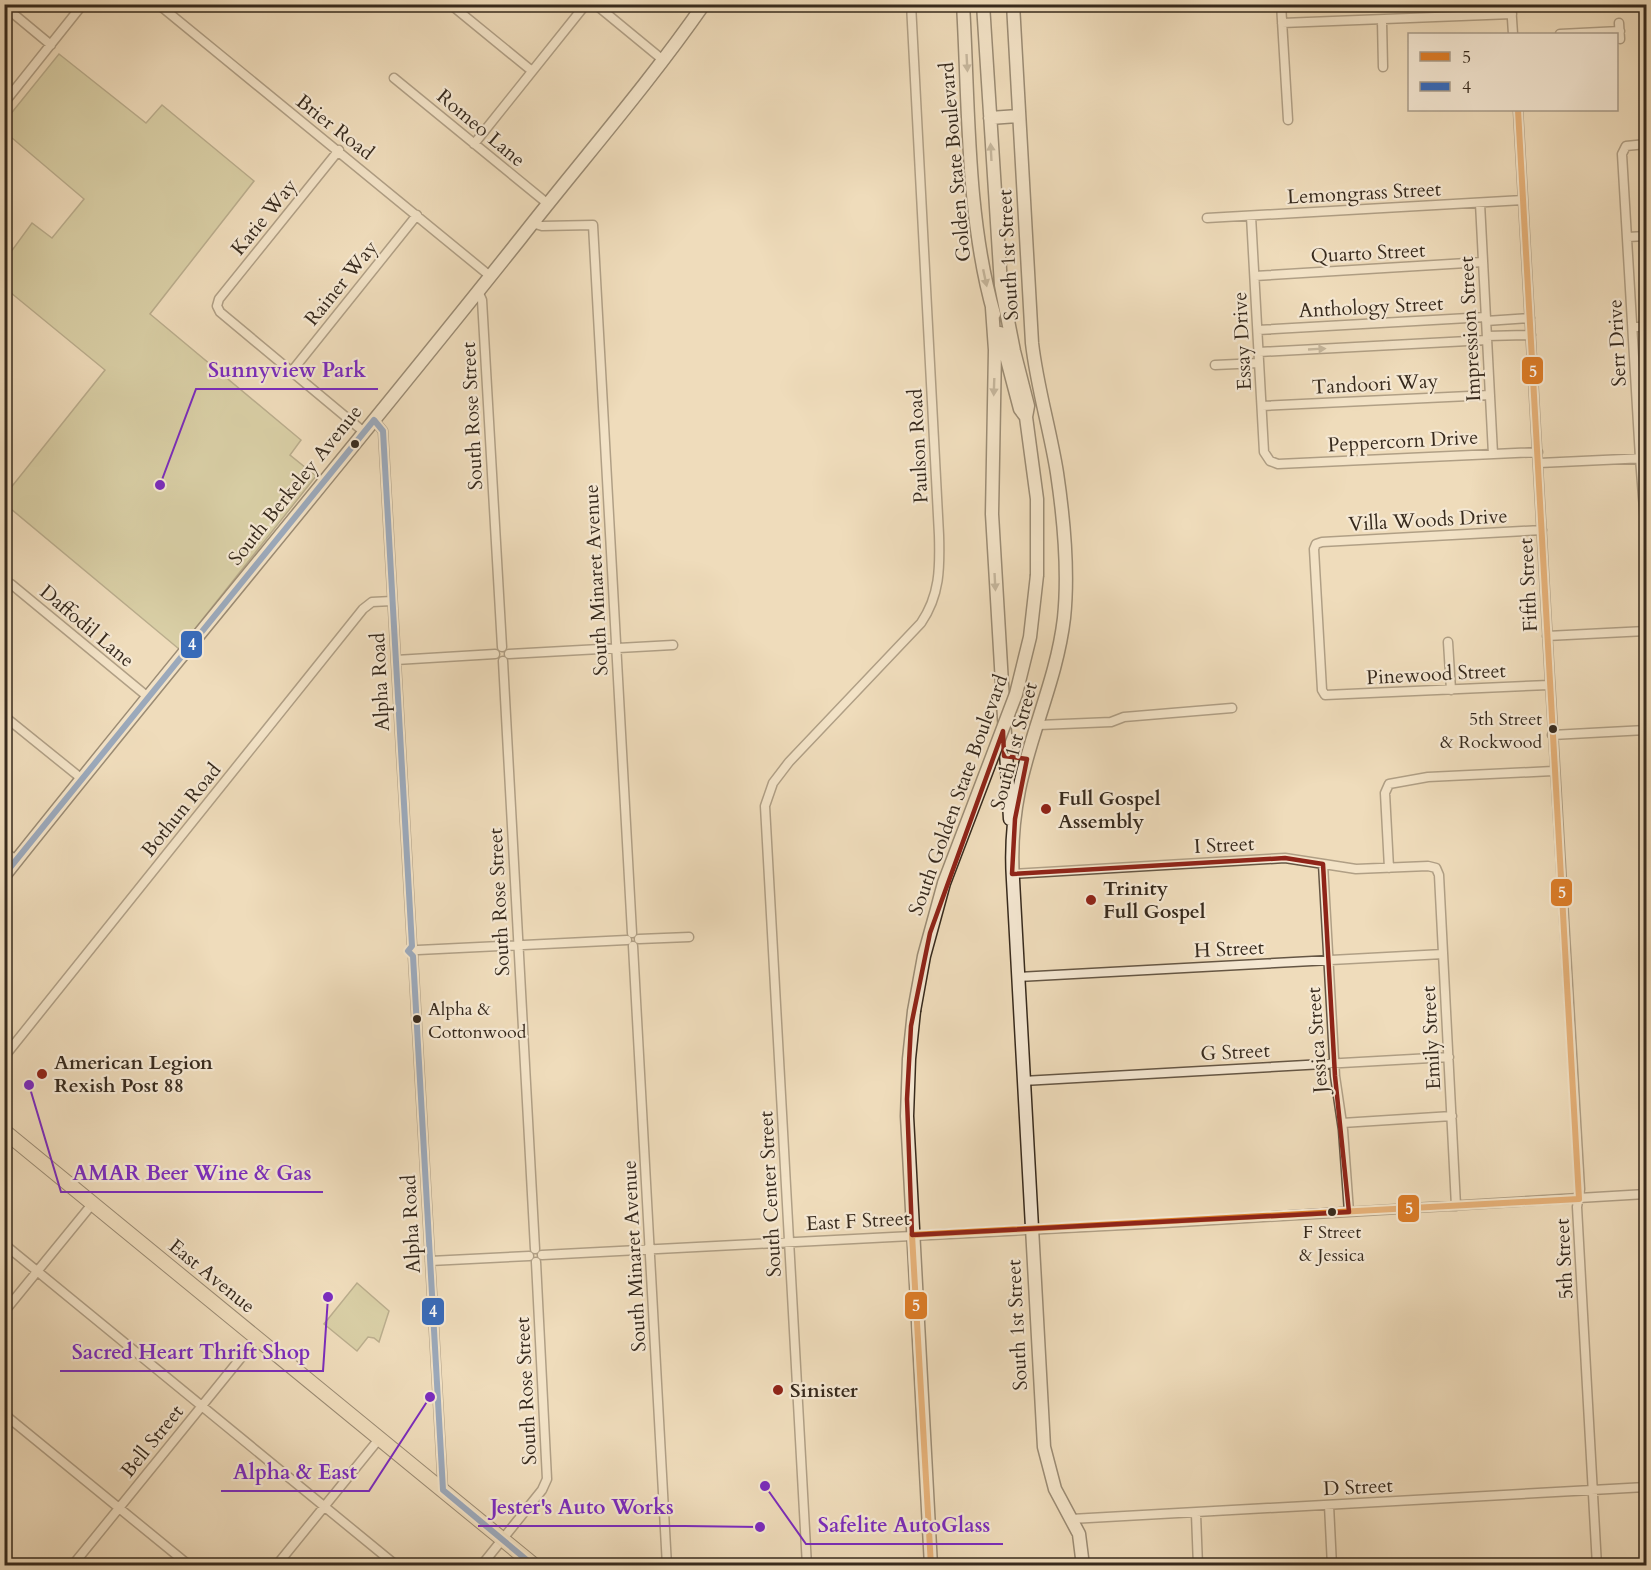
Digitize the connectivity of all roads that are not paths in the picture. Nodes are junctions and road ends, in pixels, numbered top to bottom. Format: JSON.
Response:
{"nodes":[{"id":1,"x":83,"y":4,"type":"edge"},
{"id":2,"x":158,"y":4,"type":"edge"},
{"id":3,"x":450,"y":4,"type":"edge"},
{"id":4,"x":586,"y":4,"type":"edge"},
{"id":5,"x":595,"y":4,"type":"edge"},
{"id":6,"x":704,"y":4,"type":"edge"},
{"id":7,"x":911,"y":4,"type":"edge"},
{"id":8,"x":963,"y":4,"type":"edge"},
{"id":9,"x":983,"y":4,"type":"edge"},
{"id":10,"x":1013,"y":4,"type":"edge"},
{"id":11,"x":1281,"y":4,"type":"edge"},
{"id":12,"x":1511,"y":4,"type":"edge"},
{"id":13,"x":4,"y":6,"type":"edge"},
{"id":14,"x":1512,"y":14,"type":"junction"},
{"id":15,"x":1382,"y":21,"type":"junction"},
{"id":16,"x":1282,"y":23,"type":"junction"},
{"id":17,"x":1620,"y":31,"type":"dead end"},
{"id":18,"x":1514,"y":33,"type":"edge"},
{"id":19,"x":1580,"y":33,"type":"edge"},
{"id":20,"x":51,"y":45,"type":"junction"},
{"id":21,"x":663,"y":60,"type":"junction"},
{"id":22,"x":1383,"y":67,"type":"dead end"},
{"id":23,"x":532,"y":71,"type":"junction"},
{"id":24,"x":394,"y":78,"type":"dead end"},
{"id":25,"x":4,"y":103,"type":"edge"},
{"id":26,"x":1518,"y":111,"type":"edge"},
{"id":27,"x":1019,"y":116,"type":"junction"},
{"id":28,"x":990,"y":118,"type":"junction"},
{"id":29,"x":1288,"y":120,"type":"dead end"},
{"id":30,"x":474,"y":144,"type":"junction"},
{"id":31,"x":1647,"y":144,"type":"edge"},
{"id":32,"x":339,"y":150,"type":"junction"},
{"id":33,"x":1523,"y":200,"type":"junction"},
{"id":34,"x":1480,"y":203,"type":"junction"},
{"id":35,"x":548,"y":204,"type":"junction"},
{"id":36,"x":417,"y":215,"type":"junction"},
{"id":37,"x":1251,"y":216,"type":"junction"},
{"id":38,"x":1207,"y":218,"type":"dead end"},
{"id":39,"x":532,"y":224,"type":"junction"},
{"id":40,"x":1647,"y":236,"type":"edge"},
{"id":41,"x":1628,"y":237,"type":"junction"},
{"id":42,"x":1483,"y":262,"type":"junction"},
{"id":43,"x":490,"y":276,"type":"junction"},
{"id":44,"x":1255,"y":276,"type":"junction"},
{"id":45,"x":478,"y":291,"type":"junction"},
{"id":46,"x":992,"y":308,"type":"junction"},
{"id":47,"x":1530,"y":318,"type":"junction"},
{"id":48,"x":1486,"y":319,"type":"junction"},
{"id":49,"x":1503,"y":320,"type":"junction"},
{"id":50,"x":1633,"y":327,"type":"junction"},
{"id":51,"x":1647,"y":327,"type":"edge"},
{"id":52,"x":1258,"y":330,"type":"junction"},
{"id":53,"x":1532,"y":335,"type":"junction"},
{"id":54,"x":1504,"y":336,"type":"junction"},
{"id":55,"x":1487,"y":338,"type":"junction"},
{"id":56,"x":1259,"y":352,"type":"junction"},
{"id":57,"x":1259,"y":363,"type":"junction"},
{"id":58,"x":1215,"y":365,"type":"dead end"},
{"id":59,"x":292,"y":371,"type":"junction"},
{"id":60,"x":1490,"y":395,"type":"junction"},
{"id":61,"x":1262,"y":406,"type":"junction"},
{"id":62,"x":1026,"y":417,"type":"junction"},
{"id":63,"x":374,"y":420,"type":"junction"},
{"id":64,"x":364,"y":432,"type":"junction"},
{"id":65,"x":1538,"y":452,"type":"junction"},
{"id":66,"x":1493,"y":454,"type":"junction"},
{"id":67,"x":1643,"y":458,"type":"edge"},
{"id":68,"x":1270,"y":462,"type":"joint"},
{"id":69,"x":1539,"y":463,"type":"junction"},
{"id":70,"x":1542,"y":530,"type":"junction"},
{"id":71,"x":1647,"y":535,"type":"edge"},
{"id":72,"x":1037,"y":575,"type":"joint"},
{"id":73,"x":4,"y":582,"type":"edge"},
{"id":74,"x":392,"y":601,"type":"junction"},
{"id":75,"x":1647,"y":630,"type":"edge"},
{"id":76,"x":1547,"y":636,"type":"junction"},
{"id":77,"x":1448,"y":642,"type":"dead end"},
{"id":78,"x":674,"y":645,"type":"dead end"},
{"id":79,"x":617,"y":648,"type":"junction"},
{"id":80,"x":502,"y":654,"type":"junction"},
{"id":81,"x":396,"y":660,"type":"junction"},
{"id":82,"x":1549,"y":685,"type":"junction"},
{"id":83,"x":1451,"y":690,"type":"junction"},
{"id":84,"x":1325,"y":695,"type":"joint"},
{"id":85,"x":148,"y":697,"type":"junction"},
{"id":86,"x":1233,"y":708,"type":"dead end"},
{"id":87,"x":4,"y":716,"type":"edge"},
{"id":88,"x":1039,"y":725,"type":"junction"},
{"id":89,"x":1647,"y":730,"type":"edge"},
{"id":90,"x":1552,"y":735,"type":"junction"},
{"id":91,"x":1004,"y":750,"type":"junction"},
{"id":92,"x":1027,"y":759,"type":"junction"},
{"id":93,"x":1553,"y":771,"type":"junction"},
{"id":94,"x":82,"y":779,"type":"junction"},
{"id":95,"x":765,"y":822,"type":"joint"},
{"id":96,"x":1012,"y":848,"type":"junction"},
{"id":97,"x":4,"y":851,"type":"edge"},
{"id":98,"x":17,"y":861,"type":"junction"},
{"id":99,"x":1323,"y":864,"type":"junction"},
{"id":100,"x":1389,"y":868,"type":"junction"},
{"id":101,"x":1436,"y":868,"type":"joint"},
{"id":102,"x":1012,"y":874,"type":"junction"},
{"id":103,"x":4,"y":876,"type":"edge"},
{"id":104,"x":689,"y":937,"type":"dead end"},
{"id":105,"x":633,"y":939,"type":"junction"},
{"id":106,"x":518,"y":945,"type":"junction"},
{"id":107,"x":414,"y":951,"type":"junction"},
{"id":108,"x":1443,"y":954,"type":"junction"},
{"id":109,"x":1328,"y":960,"type":"junction"},
{"id":110,"x":1017,"y":977,"type":"junction"},
{"id":111,"x":4,"y":1057,"type":"edge"},
{"id":112,"x":1449,"y":1057,"type":"junction"},
{"id":113,"x":1334,"y":1063,"type":"junction"},
{"id":114,"x":1023,"y":1081,"type":"junction"},
{"id":115,"x":1452,"y":1116,"type":"junction"},
{"id":116,"x":1342,"y":1123,"type":"junction"},
{"id":117,"x":4,"y":1131,"type":"edge"},
{"id":118,"x":1647,"y":1194,"type":"edge"},
{"id":119,"x":1579,"y":1199,"type":"junction"},
{"id":120,"x":93,"y":1203,"type":"junction"},
{"id":121,"x":1456,"y":1206,"type":"junction"},
{"id":122,"x":1349,"y":1212,"type":"junction"},
{"id":123,"x":1031,"y":1230,"type":"junction"},
{"id":124,"x":912,"y":1235,"type":"junction"},
{"id":125,"x":789,"y":1242,"type":"junction"},
{"id":126,"x":4,"y":1244,"type":"edge"},
{"id":127,"x":650,"y":1249,"type":"junction"},
{"id":128,"x":536,"y":1256,"type":"junction"},
{"id":129,"x":430,"y":1261,"type":"junction"},
{"id":130,"x":37,"y":1271,"type":"junction"},
{"id":131,"x":4,"y":1312,"type":"edge"},
{"id":132,"x":257,"y":1338,"type":"junction"},
{"id":133,"x":202,"y":1406,"type":"junction"},
{"id":134,"x":4,"y":1414,"type":"edge"},
{"id":135,"x":379,"y":1439,"type":"junction"},
{"id":136,"x":1647,"y":1487,"type":"edge"},
{"id":137,"x":443,"y":1490,"type":"junction"},
{"id":138,"x":1593,"y":1491,"type":"junction"},
{"id":139,"x":1329,"y":1505,"type":"junction"},
{"id":140,"x":324,"y":1506,"type":"junction"},
{"id":141,"x":119,"y":1508,"type":"junction"},
{"id":142,"x":1196,"y":1514,"type":"junction"},
{"id":143,"x":1071,"y":1519,"type":"junction"},
{"id":144,"x":502,"y":1539,"type":"junction"},
{"id":145,"x":72,"y":1566,"type":"edge"},
{"id":146,"x":190,"y":1566,"type":"edge"},
{"id":147,"x":276,"y":1566,"type":"edge"},
{"id":148,"x":397,"y":1566,"type":"edge"},
{"id":149,"x":481,"y":1566,"type":"edge"},
{"id":150,"x":535,"y":1566,"type":"edge"},
{"id":151,"x":668,"y":1566,"type":"edge"},
{"id":152,"x":807,"y":1566,"type":"edge"},
{"id":153,"x":931,"y":1566,"type":"edge"},
{"id":154,"x":1083,"y":1566,"type":"edge"},
{"id":155,"x":1198,"y":1566,"type":"edge"},
{"id":156,"x":1332,"y":1566,"type":"edge"},
{"id":157,"x":1597,"y":1566,"type":"edge"}],
"edges":[{"from":1,"to":20,"type":"street"},
{"from":2,"to":32,"type":"street","name":"Brier Road"},
{"from":3,"to":23,"type":"street"},
{"from":4,"to":23,"type":"street"},
{"from":5,"to":21,"type":"street"},
{"from":6,"to":21,"type":"street","name":"South Berkeley Avenue"},
{"from":7,"to":95,"type":"street","name":"Paulson Road"},
{"from":8,"to":46,"type":"street","name":"Golden State Boulevard","one_way":true},
{"from":9,"to":28,"type":"street","name":"Golden State Boulevard"},
{"from":10,"to":27,"type":"street","name":"South 1st Street"},
{"from":11,"to":16,"type":"street"},
{"from":12,"to":14,"type":"street"},
{"from":13,"to":20,"type":"street"},
{"from":14,"to":15,"type":"street"},
{"from":14,"to":18,"type":"street"},
{"from":15,"to":16,"type":"street"},
{"from":15,"to":22,"type":"street"},
{"from":16,"to":29,"type":"street"},
{"from":17,"to":19,"type":"street"},
{"from":20,"to":25,"type":"street"},
{"from":21,"to":35,"type":"street","name":"South Berkeley Avenue"},
{"from":23,"to":30,"type":"street"},
{"from":24,"to":30,"type":"street","name":"Romeo Lane"},
{"from":26,"to":33,"type":"street","name":"Fifth Street"},
{"from":27,"to":28,"type":"street"},
{"from":27,"to":88,"type":"street","name":"South 1st Street"},
{"from":62,"to":28,"type":"street","name":"Golden State Boulevard","one_way":true},
{"from":30,"to":35,"type":"street","name":"Romeo Lane"},
{"from":31,"to":41,"type":"street","name":"Serr Drive"},
{"from":32,"to":36,"type":"street","name":"Brier Road"},
{"from":32,"to":59,"type":"street","name":"Katie Way"},
{"from":33,"to":34,"type":"street","name":"Lemongrass Street"},
{"from":33,"to":47,"type":"street","name":"Fifth Street"},
{"from":34,"to":37,"type":"street","name":"Lemongrass Street"},
{"from":34,"to":42,"type":"street","name":"Impression Street"},
{"from":35,"to":39,"type":"street","name":"South Berkeley Avenue"},
{"from":36,"to":43,"type":"street","name":"Brier Road"},
{"from":36,"to":59,"type":"street","name":"Rainer Way"},
{"from":37,"to":38,"type":"street","name":"Lemongrass Street"},
{"from":37,"to":44,"type":"street","name":"Essay Drive"},
{"from":39,"to":43,"type":"street","name":"South Berkeley Avenue"},
{"from":39,"to":79,"type":"street","name":"South Minaret Avenue"},
{"from":40,"to":41,"type":"street"},
{"from":41,"to":50,"type":"street","name":"Serr Drive"},
{"from":42,"to":44,"type":"street","name":"Quarto Street"},
{"from":42,"to":48,"type":"street","name":"Impression Street"},
{"from":43,"to":45,"type":"street","name":"South Berkeley Avenue"},
{"from":44,"to":52,"type":"street","name":"Essay Drive"},
{"from":45,"to":63,"type":"street","name":"South Berkeley Avenue"},
{"from":45,"to":80,"type":"street","name":"South Rose Street"},
{"from":46,"to":62,"type":"street","name":"Golden State Boulevard"},
{"from":46,"to":91,"type":"street","one_way":true},
{"from":47,"to":49,"type":"street","name":"Anthology Street"},
{"from":47,"to":53,"type":"street","name":"Fifth Street"},
{"from":48,"to":49,"type":"street","name":"Anthology Street"},
{"from":48,"to":52,"type":"street","name":"Anthology Street"},
{"from":48,"to":55,"type":"street","name":"Impression Street"},
{"from":49,"to":54,"type":"street"},
{"from":50,"to":51,"type":"street"},
{"from":50,"to":67,"type":"street","name":"Serr Drive"},
{"from":52,"to":56,"type":"street","name":"Essay Drive"},
{"from":53,"to":54,"type":"street","name":"Anthology Street"},
{"from":53,"to":65,"type":"street","name":"Fifth Street"},
{"from":54,"to":55,"type":"street","name":"Anthology Street"},
{"from":56,"to":55,"type":"street","name":"Anthology Street","one_way":true},
{"from":55,"to":60,"type":"street","name":"Impression Street"},
{"from":56,"to":57,"type":"street","name":"Essay Drive"},
{"from":57,"to":58,"type":"street"},
{"from":57,"to":61,"type":"street","name":"Essay Drive"},
{"from":59,"to":64,"type":"street"},
{"from":60,"to":61,"type":"street","name":"Tandoori Way"},
{"from":60,"to":66,"type":"street","name":"Impression Street"},
{"from":61,"to":68,"type":"street","name":"Essay Drive"},
{"from":62,"to":72,"type":"street","name":"Golden State Boulevard"},
{"from":63,"to":64,"type":"street","name":"South Berkeley Avenue"},
{"from":63,"to":74,"type":"street","name":"Alpha Road"},
{"from":64,"to":85,"type":"street","name":"South Berkeley Avenue"},
{"from":65,"to":66,"type":"street","name":"Peppercorn Drive"},
{"from":65,"to":69,"type":"street","name":"Fifth Street"},
{"from":66,"to":68,"type":"street","name":"Peppercorn Drive"},
{"from":67,"to":69,"type":"street"},
{"from":67,"to":71,"type":"street","name":"Serr Drive"},
{"from":69,"to":70,"type":"street","name":"Fifth Street"},
{"from":70,"to":76,"type":"street","name":"Fifth Street"},
{"from":70,"to":84,"type":"street","name":"Villa Woods Drive"},
{"from":72,"to":124,"type":"street","name":"South Golden State Boulevard","bridge":true},
{"from":73,"to":85,"type":"street","name":"Daffodil Lane"},
{"from":74,"to":81,"type":"street","name":"Alpha Road"},
{"from":74,"to":111,"type":"street","name":"Bothun Road"},
{"from":75,"to":76,"type":"street"},
{"from":76,"to":82,"type":"street","name":"Fifth Street"},
{"from":77,"to":83,"type":"street"},
{"from":78,"to":79,"type":"street"},
{"from":79,"to":80,"type":"street"},
{"from":79,"to":105,"type":"street","name":"South Minaret Avenue"},
{"from":80,"to":81,"type":"street"},
{"from":80,"to":106,"type":"street","name":"South Rose Street"},
{"from":81,"to":107,"type":"street","name":"Alpha Road"},
{"from":82,"to":83,"type":"street","name":"Pinewood Street"},
{"from":82,"to":90,"type":"street","name":"Fifth Street"},
{"from":83,"to":84,"type":"street","name":"Pinewood Street"},
{"from":85,"to":94,"type":"street","name":"South Berkeley Avenue"},
{"from":86,"to":88,"type":"street"},
{"from":87,"to":94,"type":"street"},
{"from":88,"to":92,"type":"street","name":"South 1st Street"},
{"from":89,"to":90,"type":"street"},
{"from":90,"to":93,"type":"street","name":"Fifth Street"},
{"from":91,"to":92,"type":"street"},
{"from":91,"to":96,"type":"street"},
{"from":92,"to":96,"type":"street","name":"South 1st Street"},
{"from":93,"to":100,"type":"street"},
{"from":93,"to":119,"type":"street","name":"5th Street"},
{"from":94,"to":98,"type":"street","name":"South Berkeley Avenue"},
{"from":95,"to":125,"type":"street","name":"South Center Street"},
{"from":96,"to":102,"type":"street","name":"South 1st Street"},
{"from":97,"to":98,"type":"street"},
{"from":98,"to":103,"type":"street","name":"South Berkeley Avenue"},
{"from":99,"to":100,"type":"street","name":"I Street"},
{"from":99,"to":102,"type":"street","name":"I Street"},
{"from":99,"to":109,"type":"street","name":"Jessica Street"},
{"from":100,"to":101,"type":"street","name":"I Street"},
{"from":101,"to":108,"type":"street","name":"Emily Street"},
{"from":102,"to":110,"type":"street","name":"South 1st Street"},
{"from":104,"to":105,"type":"street"},
{"from":105,"to":106,"type":"street"},
{"from":105,"to":127,"type":"street","name":"South Minaret Avenue"},
{"from":106,"to":107,"type":"street"},
{"from":106,"to":128,"type":"street","name":"South Rose Street"},
{"from":107,"to":129,"type":"street","name":"Alpha Road"},
{"from":108,"to":109,"type":"street","name":"H Street"},
{"from":108,"to":112,"type":"street","name":"Emily Street"},
{"from":109,"to":110,"type":"street","name":"H Street"},
{"from":109,"to":113,"type":"street","name":"Jessica Street"},
{"from":110,"to":114,"type":"street","name":"South 1st Street"},
{"from":112,"to":113,"type":"street","name":"G Street"},
{"from":112,"to":115,"type":"street","name":"Emily Street"},
{"from":113,"to":114,"type":"street","name":"G Street"},
{"from":113,"to":116,"type":"street","name":"Jessica Street"},
{"from":114,"to":123,"type":"street","name":"South 1st Street"},
{"from":115,"to":116,"type":"street"},
{"from":115,"to":121,"type":"street","name":"Emily Street"},
{"from":116,"to":122,"type":"street","name":"Jessica Street"},
{"from":117,"to":120,"type":"main road","name":"East Avenue"},
{"from":118,"to":119,"type":"street","name":"East F Street"},
{"from":119,"to":121,"type":"street","name":"East F Street"},
{"from":119,"to":138,"type":"street","name":"5th Street"},
{"from":120,"to":130,"type":"street"},
{"from":120,"to":132,"type":"main road","name":"East Avenue"},
{"from":121,"to":122,"type":"street","name":"East F Street"},
{"from":122,"to":123,"type":"street","name":"East F Street"},
{"from":123,"to":124,"type":"street","name":"East F Street"},
{"from":123,"to":143,"type":"street","name":"South 1st Street"},
{"from":124,"to":125,"type":"street","name":"East F Street"},
{"from":124,"to":153,"type":"street","name":"South Golden State Boulevard"},
{"from":125,"to":127,"type":"street","name":"East F Street"},
{"from":125,"to":152,"type":"street","name":"South Center Street"},
{"from":126,"to":130,"type":"street"},
{"from":127,"to":128,"type":"street","name":"East F Street"},
{"from":127,"to":151,"type":"street","name":"South Minaret Avenue"},
{"from":128,"to":129,"type":"street","name":"East F Street"},
{"from":128,"to":144,"type":"street","name":"South Rose Street"},
{"from":129,"to":137,"type":"street","name":"Alpha Road"},
{"from":130,"to":131,"type":"street"},
{"from":130,"to":133,"type":"street"},
{"from":132,"to":133,"type":"street","name":"Bell Street"},
{"from":132,"to":135,"type":"main road","name":"East Avenue"},
{"from":133,"to":140,"type":"street"},
{"from":133,"to":141,"type":"street","name":"Bell Street"},
{"from":134,"to":141,"type":"street"},
{"from":135,"to":137,"type":"main road","name":"East Avenue"},
{"from":135,"to":140,"type":"street"},
{"from":136,"to":138,"type":"street","name":"D Street"},
{"from":137,"to":144,"type":"main road","name":"East Avenue"},
{"from":138,"to":139,"type":"street","name":"D Street"},
{"from":138,"to":157,"type":"street","name":"5th Street"},
{"from":139,"to":142,"type":"street","name":"D Street"},
{"from":139,"to":156,"type":"street"},
{"from":140,"to":147,"type":"street"},
{"from":140,"to":148,"type":"street"},
{"from":141,"to":145,"type":"street","name":"Bell Street"},
{"from":141,"to":146,"type":"street"},
{"from":142,"to":143,"type":"street","name":"D Street"},
{"from":142,"to":155,"type":"street"},
{"from":143,"to":154,"type":"street","name":"South 1st Street"},
{"from":144,"to":149,"type":"street","name":"South Rose Street"},
{"from":144,"to":150,"type":"main road","name":"East Avenue"}]}
